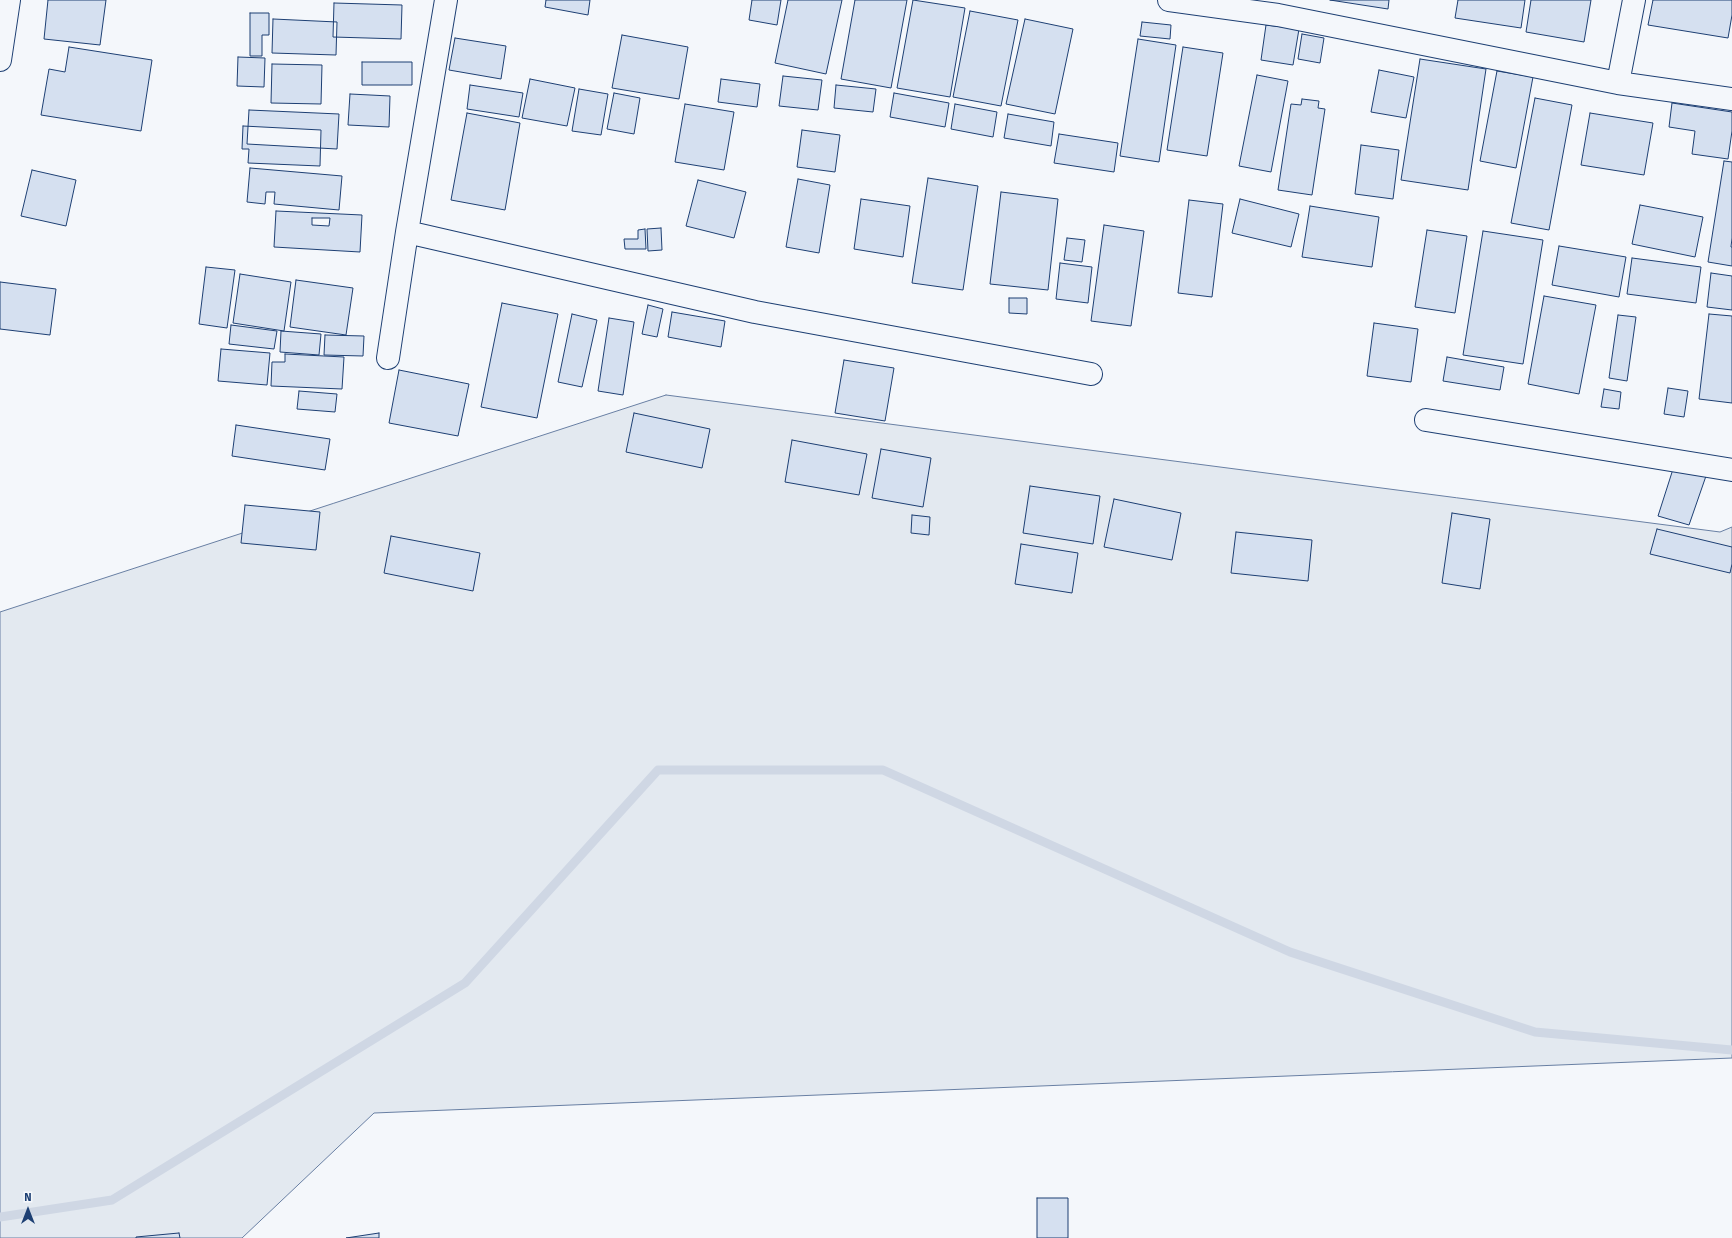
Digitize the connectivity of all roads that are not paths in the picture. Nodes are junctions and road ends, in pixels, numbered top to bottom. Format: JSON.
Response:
{"nodes":[{"id":1,"x":9,"y":0,"type":"edge"},
{"id":2,"x":446,"y":0,"type":"edge"},
{"id":3,"x":1169,"y":0,"type":"edge"},
{"id":4,"x":1634,"y":0,"type":"edge"},
{"id":5,"x":1279,"y":7,"type":"edge"},
{"id":6,"x":0,"y":60,"type":"edge"},
{"id":7,"x":1618,"y":83,"type":"junction"},
{"id":8,"x":1732,"y":99,"type":"edge"},
{"id":9,"x":407,"y":232,"type":"junction"},
{"id":10,"x":388,"y":358,"type":"dead end"},
{"id":11,"x":1091,"y":374,"type":"dead end"},
{"id":12,"x":1426,"y":420,"type":"dead end"},
{"id":13,"x":1732,"y":470,"type":"edge"}],
"edges":[{"from":1,"to":6,"type":"street"},
{"from":2,"to":9,"type":"street"},
{"from":3,"to":5,"type":"street"},
{"from":4,"to":7,"type":"street"},
{"from":5,"to":7,"type":"street"},
{"from":7,"to":8,"type":"street"},
{"from":9,"to":10,"type":"street"},
{"from":9,"to":11,"type":"street"},
{"from":12,"to":13,"type":"street"}]}
